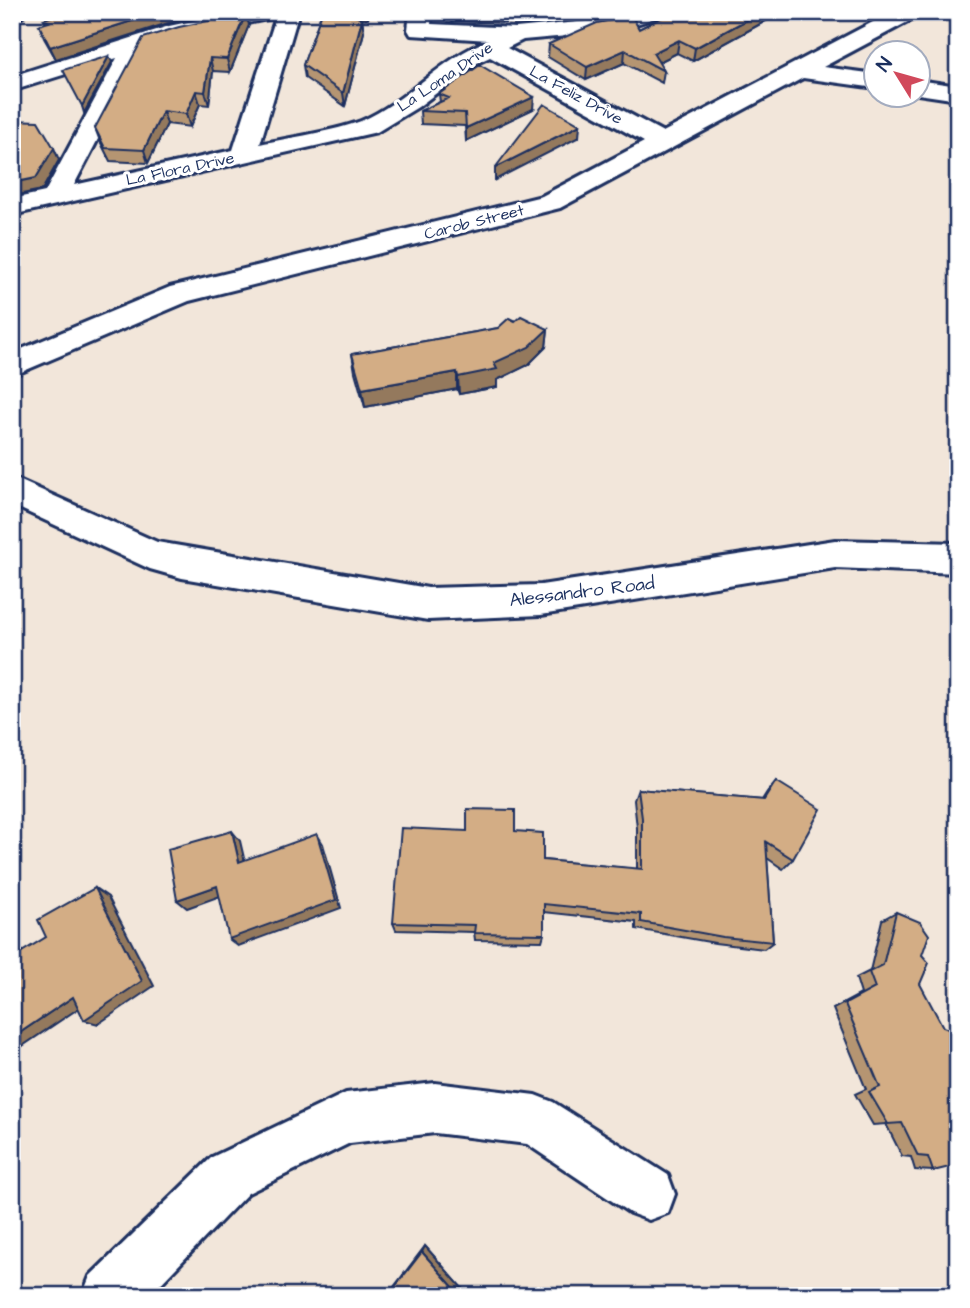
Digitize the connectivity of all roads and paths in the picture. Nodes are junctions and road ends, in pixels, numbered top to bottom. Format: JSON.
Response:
{"nodes":[{"id":1,"x":268,"y":12,"type":"edge"},
{"id":2,"x":288,"y":12,"type":"edge"},
{"id":3,"x":421,"y":12,"type":"edge"},
{"id":4,"x":650,"y":12,"type":"edge"},
{"id":5,"x":909,"y":12,"type":"edge"},
{"id":6,"x":559,"y":21,"type":"edge"},
{"id":7,"x":518,"y":34,"type":"junction"},
{"id":8,"x":135,"y":44,"type":"junction"},
{"id":9,"x":489,"y":47,"type":"junction"},
{"id":10,"x":797,"y":70,"type":"junction"},
{"id":11,"x":862,"y":79,"type":"edge"},
{"id":12,"x":12,"y":84,"type":"edge"},
{"id":13,"x":932,"y":89,"type":"edge"},
{"id":14,"x":958,"y":93,"type":"edge"},
{"id":15,"x":664,"y":144,"type":"junction"},
{"id":16,"x":244,"y":155,"type":"junction"},
{"id":17,"x":55,"y":197,"type":"junction"},
{"id":18,"x":12,"y":207,"type":"edge"},
{"id":19,"x":12,"y":365,"type":"edge"},
{"id":20,"x":12,"y":490,"type":"edge"},
{"id":21,"x":958,"y":558,"type":"edge"},
{"id":22,"x":649,"y":1194,"type":"dead end"},
{"id":23,"x":110,"y":1296,"type":"edge"}],
"edges":[{"from":1,"to":8,"type":"street"},
{"from":2,"to":16,"type":"street","name":"La Flora Drive"},
{"from":3,"to":7,"type":"street"},
{"from":4,"to":6,"type":"street","name":"La Loma Drive"},
{"from":5,"to":10,"type":"street","name":"Carob Street"},
{"from":6,"to":7,"type":"street","name":"La Loma Drive"},
{"from":7,"to":9,"type":"street","name":"La Loma Drive"},
{"from":8,"to":12,"type":"street"},
{"from":8,"to":17,"type":"street"},
{"from":9,"to":15,"type":"street","name":"La Feliz Drive"},
{"from":9,"to":16,"type":"street","name":"La Loma Drive"},
{"from":10,"to":11,"type":"street"},
{"from":10,"to":15,"type":"street","name":"Carob Street"},
{"from":13,"to":14,"type":"street"},
{"from":15,"to":19,"type":"street","name":"Carob Street"},
{"from":16,"to":17,"type":"street","name":"La Flora Drive"},
{"from":17,"to":18,"type":"street","name":"La Flora Drive"},
{"from":20,"to":21,"type":"street","name":"Alessandro Road"},
{"from":22,"to":23,"type":"street"}]}
